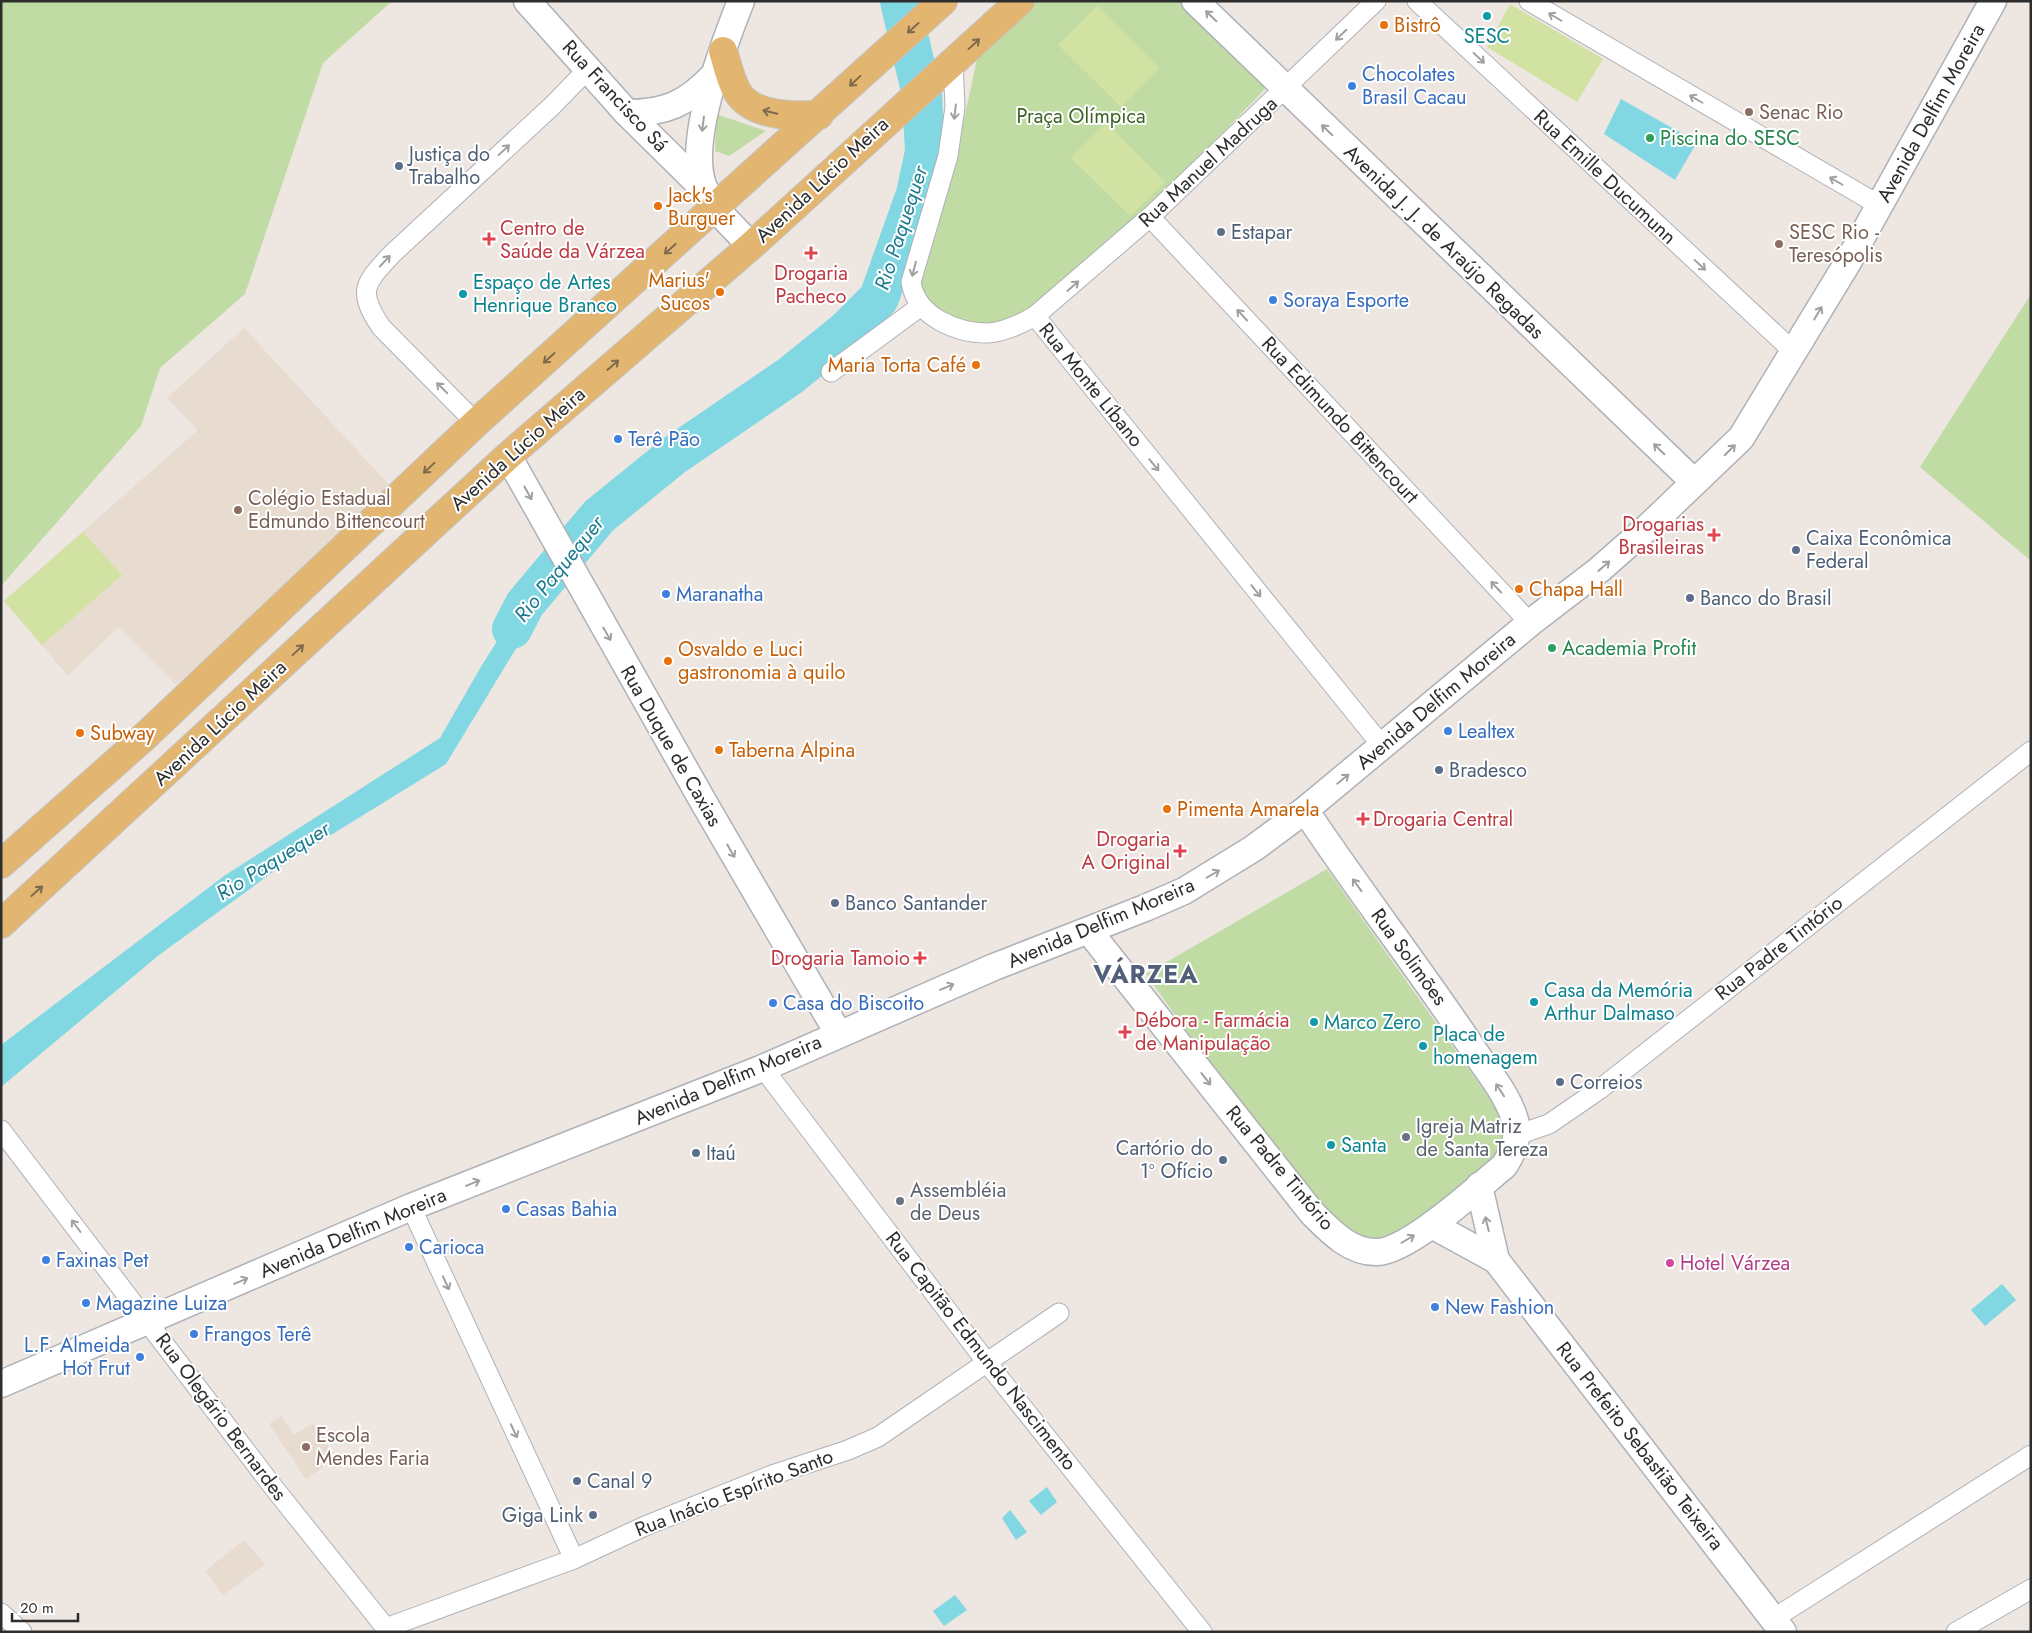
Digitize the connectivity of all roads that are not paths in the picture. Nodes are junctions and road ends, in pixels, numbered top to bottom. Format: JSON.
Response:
{"nodes":[{"id":1,"x":527,"y":1,"type":"edge"},
{"id":2,"x":741,"y":1,"type":"edge"},
{"id":3,"x":1020,"y":1,"type":"edge"},
{"id":4,"x":1195,"y":1,"type":"edge"},
{"id":5,"x":1376,"y":1,"type":"edge"},
{"id":6,"x":1417,"y":1,"type":"edge"},
{"id":7,"x":1529,"y":1,"type":"edge"},
{"id":8,"x":1993,"y":1,"type":"edge"},
{"id":9,"x":939,"y":4,"type":"edge"},
{"id":10,"x":722,"y":51,"type":"junction"},
{"id":11,"x":588,"y":69,"type":"junction"},
{"id":12,"x":945,"y":69,"type":"junction"},
{"id":13,"x":712,"y":76,"type":"junction"},
{"id":14,"x":1285,"y":89,"type":"junction"},
{"id":15,"x":627,"y":113,"type":"junction"},
{"id":16,"x":819,"y":115,"type":"junction"},
{"id":17,"x":711,"y":199,"type":"junction"},
{"id":18,"x":1878,"y":205,"type":"junction"},
{"id":19,"x":1150,"y":217,"type":"junction"},
{"id":20,"x":751,"y":246,"type":"junction"},
{"id":21,"x":921,"y":306,"type":"junction"},
{"id":22,"x":1035,"y":316,"type":"junction"},
{"id":23,"x":1794,"y":352,"type":"junction"},
{"id":24,"x":831,"y":372,"type":"dead end"},
{"id":25,"x":476,"y":423,"type":"junction"},
{"id":26,"x":508,"y":456,"type":"junction"},
{"id":27,"x":1694,"y":482,"type":"junction"},
{"id":28,"x":1530,"y":623,"type":"junction"},
{"id":29,"x":1383,"y":747,"type":"junction"},
{"id":30,"x":2031,"y":751,"type":"edge"},
{"id":31,"x":1305,"y":810,"type":"junction"},
{"id":32,"x":1,"y":864,"type":"edge"},
{"id":33,"x":1,"y":924,"type":"edge"},
{"id":34,"x":1089,"y":931,"type":"junction"},
{"id":35,"x":838,"y":1033,"type":"junction"},
{"id":36,"x":763,"y":1068,"type":"junction"},
{"id":37,"x":6,"y":1135,"type":"edge"},
{"id":38,"x":1517,"y":1135,"type":"junction"},
{"id":39,"x":1479,"y":1186,"type":"junction"},
{"id":40,"x":411,"y":1207,"type":"junction"},
{"id":41,"x":1432,"y":1225,"type":"junction"},
{"id":42,"x":1496,"y":1260,"type":"junction"},
{"id":43,"x":1059,"y":1313,"type":"dead end"},
{"id":44,"x":148,"y":1320,"type":"junction"},
{"id":45,"x":988,"y":1364,"type":"junction"},
{"id":46,"x":1,"y":1384,"type":"edge"},
{"id":47,"x":2031,"y":1455,"type":"edge"},
{"id":48,"x":574,"y":1559,"type":"junction"},
{"id":49,"x":2031,"y":1589,"type":"edge"},
{"id":50,"x":1,"y":1613,"type":"edge"},
{"id":51,"x":1778,"y":1626,"type":"edge"},
{"id":52,"x":387,"y":1630,"type":"edge"},
{"id":53,"x":22,"y":1632,"type":"edge"},
{"id":54,"x":1202,"y":1632,"type":"edge"},
{"id":55,"x":1956,"y":1632,"type":"edge"}],
"edges":[{"from":1,"to":11,"type":"main road","name":"Rua Francisco Sá"},
{"from":2,"to":10,"type":"main road"},
{"from":12,"to":3,"type":"main road","name":"Avenida Lúcio Meira","one_way":true},
{"from":14,"to":4,"type":"main road","name":"Avenida J. J. de Araújo Regadas","one_way":true},
{"from":5,"to":14,"type":"street","name":"Rua Manuel Madruga","one_way":true},
{"from":6,"to":23,"type":"street","name":"Rua Emille Ducumunn","one_way":true},
{"from":18,"to":7,"type":"street","one_way":true},
{"from":8,"to":18,"type":"main road","name":"Avenida Delfim Moreira"},
{"from":9,"to":16,"type":"main road","name":"Avenida Lúcio Meira","one_way":true},
{"from":10,"to":13,"type":"main road"},
{"from":16,"to":10,"type":"main road","one_way":true},
{"from":11,"to":15,"type":"main road","name":"Rua Francisco Sá"},
{"from":25,"to":11,"type":"street","one_way":true},
{"from":12,"to":20,"type":"main road","name":"Avenida Lúcio Meira"},
{"from":12,"to":21,"type":"street","one_way":true},
{"from":13,"to":15,"type":"main road"},
{"from":13,"to":17,"type":"main road","one_way":true},
{"from":14,"to":19,"type":"street","name":"Rua Manuel Madruga"},
{"from":27,"to":14,"type":"main road","name":"Avenida J. J. de Araújo Regadas","one_way":true},
{"from":15,"to":17,"type":"main road","name":"Rua Francisco Sá"},
{"from":16,"to":17,"type":"main road","name":"Avenida Lúcio Meira"},
{"from":17,"to":20,"type":"main road","name":"Rua Francisco Sá"},
{"from":17,"to":25,"type":"main road","name":"Avenida Lúcio Meira","one_way":true},
{"from":23,"to":18,"type":"main road","name":"Avenida Delfim Moreira","one_way":true},
{"from":22,"to":19,"type":"street","name":"Rua Manuel Madruga","one_way":true},
{"from":28,"to":19,"type":"street","name":"Rua Edimundo Bittencourt","one_way":true},
{"from":26,"to":20,"type":"main road","name":"Avenida Lúcio Meira","one_way":true},
{"from":21,"to":22,"type":"street","name":"Rua Monte Líbano"},
{"from":21,"to":24,"type":"street"},
{"from":22,"to":29,"type":"street","name":"Rua Monte Líbano","one_way":true},
{"from":27,"to":23,"type":"main road","name":"Avenida Delfim Moreira","one_way":true},
{"from":25,"to":32,"type":"main road","name":"Avenida Lúcio Meira","one_way":true},
{"from":33,"to":26,"type":"main road","name":"Avenida Lúcio Meira","one_way":true},
{"from":26,"to":35,"type":"main road","name":"Rua Duque de Caxias","one_way":true},
{"from":28,"to":27,"type":"main road","name":"Avenida Delfim Moreira","one_way":true},
{"from":28,"to":29,"type":"main road","name":"Avenida Delfim Moreira"},
{"from":31,"to":29,"type":"main road","name":"Avenida Delfim Moreira","one_way":true},
{"from":30,"to":38,"type":"street","name":"Rua Padre Tintório"},
{"from":34,"to":31,"type":"main road","name":"Avenida Delfim Moreira","one_way":true},
{"from":38,"to":31,"type":"main road","name":"Rua Solimões","one_way":true},
{"from":35,"to":34,"type":"main road","name":"Avenida Delfim Moreira","one_way":true},
{"from":34,"to":41,"type":"main road","name":"Rua Padre Tintório","one_way":true},
{"from":35,"to":36,"type":"main road","name":"Avenida Delfim Moreira"},
{"from":40,"to":36,"type":"main road","name":"Avenida Delfim Moreira","one_way":true},
{"from":36,"to":45,"type":"street","name":"Rua Capitão Edmundo Nascimento"},
{"from":44,"to":37,"type":"street","name":"Rua Olegário Bernardes","one_way":true},
{"from":38,"to":39,"type":"main road","name":"Rua Padre Tintório"},
{"from":39,"to":41,"type":"main road","name":"Rua Padre Tintório"},
{"from":42,"to":39,"type":"main road","one_way":true},
{"from":44,"to":40,"type":"main road","name":"Avenida Delfim Moreira","one_way":true},
{"from":40,"to":48,"type":"street","one_way":true},
{"from":41,"to":42,"type":"main road"},
{"from":42,"to":51,"type":"main road","name":"Rua Prefeito Sebastião Teixeira"},
{"from":43,"to":45,"type":"street","name":"Rua Inácio Espírito Santo"},
{"from":44,"to":46,"type":"main road","name":"Avenida Delfim Moreira"},
{"from":44,"to":52,"type":"street","name":"Rua Olegário Bernardes"},
{"from":45,"to":48,"type":"street","name":"Rua Inácio Espírito Santo"},
{"from":45,"to":54,"type":"street","name":"Rua Capitão Edmundo Nascimento"},
{"from":47,"to":51,"type":"street"},
{"from":48,"to":52,"type":"street","name":"Rua Inácio Espírito Santo"},
{"from":49,"to":55,"type":"street"},
{"from":50,"to":53,"type":"street"}]}
